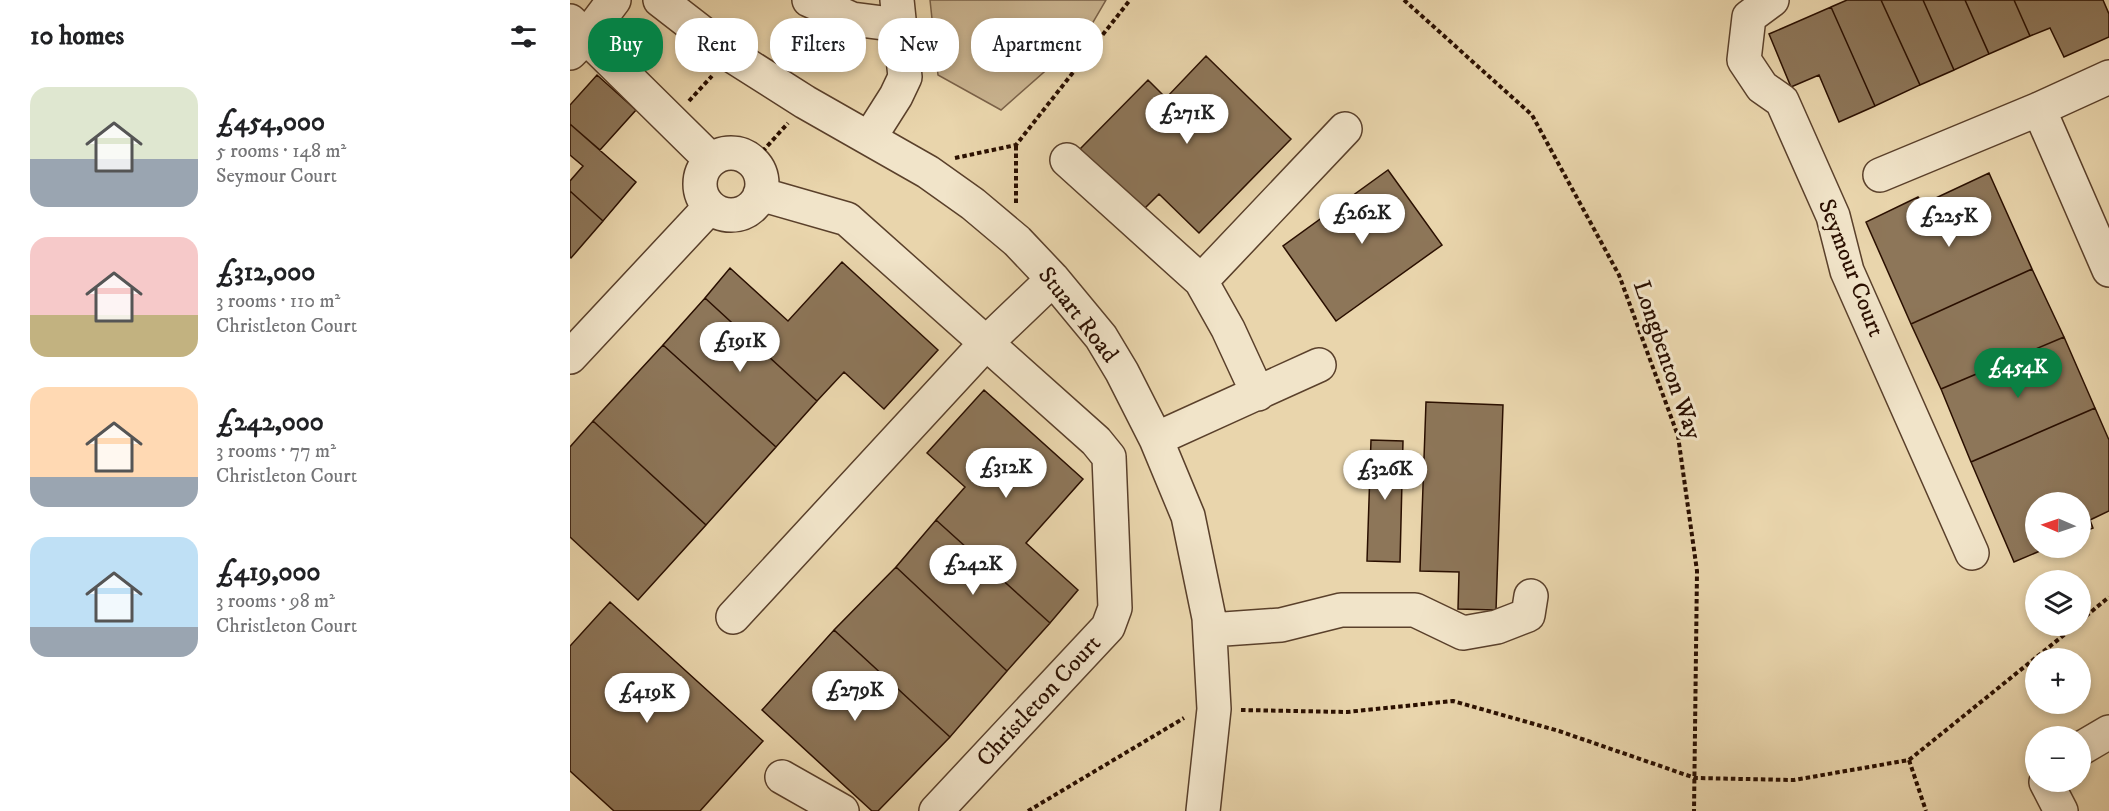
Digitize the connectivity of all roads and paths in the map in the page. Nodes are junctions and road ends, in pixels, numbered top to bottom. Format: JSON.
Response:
{"nodes":[{"id":1,"x":614,"y":0,"type":"edge"},
{"id":2,"x":660,"y":0,"type":"edge"},
{"id":3,"x":809,"y":0,"type":"edge"},
{"id":4,"x":1130,"y":0,"type":"edge"},
{"id":5,"x":1404,"y":0,"type":"edge"},
{"id":6,"x":1772,"y":0,"type":"edge"},
{"id":7,"x":898,"y":13,"type":"edge"},
{"id":8,"x":576,"y":36,"type":"edge"},
{"id":9,"x":716,"y":72,"type":"edge"},
{"id":10,"x":2109,"y":77,"type":"edge"},
{"id":11,"x":2038,"y":109,"type":"junction"},
{"id":12,"x":794,"y":116,"type":"dead end"},
{"id":13,"x":671,"y":120,"type":"junction"},
{"id":14,"x":1345,"y":129,"type":"dead end"},
{"id":15,"x":870,"y":137,"type":"junction"},
{"id":16,"x":1016,"y":145,"type":"junction"},
{"id":17,"x":954,"y":158,"type":"dead end"},
{"id":18,"x":711,"y":160,"type":"junction"},
{"id":19,"x":1067,"y":160,"type":"dead end"},
{"id":20,"x":1880,"y":175,"type":"dead end"},
{"id":21,"x":758,"y":180,"type":"junction"},
{"id":22,"x":1016,"y":203,"type":"dead end"},
{"id":23,"x":710,"y":207,"type":"junction"},
{"id":24,"x":2109,"y":270,"type":"edge"},
{"id":25,"x":1053,"y":279,"type":"junction"},
{"id":26,"x":1201,"y":281,"type":"junction"},
{"id":27,"x":987,"y":342,"type":"junction"},
{"id":28,"x":570,"y":357,"type":"edge"},
{"id":29,"x":1319,"y":365,"type":"dead end"},
{"id":30,"x":1258,"y":394,"type":"junction"},
{"id":31,"x":1156,"y":439,"type":"junction"},
{"id":32,"x":1972,"y":554,"type":"dead end"},
{"id":33,"x":1531,"y":596,"type":"dead end"},
{"id":34,"x":2109,"y":597,"type":"edge"},
{"id":35,"x":2091,"y":612,"type":"edge"},
{"id":36,"x":733,"y":617,"type":"dead end"},
{"id":37,"x":1210,"y":630,"type":"junction"},
{"id":38,"x":2062,"y":636,"type":"edge"},
{"id":39,"x":1214,"y":709,"type":"junction"},
{"id":40,"x":2109,"y":732,"type":"edge"},
{"id":41,"x":2091,"y":743,"type":"edge"},
{"id":42,"x":1909,"y":760,"type":"junction"},
{"id":43,"x":782,"y":777,"type":"dead end"},
{"id":44,"x":1695,"y":778,"type":"junction"},
{"id":45,"x":2051,"y":792,"type":"edge"},
{"id":46,"x":842,"y":811,"type":"edge"},
{"id":47,"x":936,"y":811,"type":"edge"},
{"id":48,"x":1028,"y":811,"type":"edge"},
{"id":49,"x":1203,"y":811,"type":"edge"},
{"id":50,"x":1694,"y":811,"type":"edge"},
{"id":51,"x":1926,"y":811,"type":"edge"},
{"id":52,"x":2061,"y":811,"type":"edge"}],
"edges":[{"from":1,"to":8,"type":"street"},
{"from":2,"to":15,"type":"street","name":"Stuart Road"},
{"from":3,"to":7,"type":"street"},
{"from":4,"to":16,"type":"path"},
{"from":5,"to":44,"type":"path","name":"Longbenton Way"},
{"from":6,"to":32,"type":"street","name":"Seymour Court"},
{"from":7,"to":15,"type":"street"},
{"from":8,"to":13,"type":"street"},
{"from":9,"to":13,"type":"path"},
{"from":10,"to":11,"type":"street"},
{"from":11,"to":20,"type":"street"},
{"from":11,"to":24,"type":"street"},
{"from":12,"to":21,"type":"path"},
{"from":13,"to":18,"type":"street"},
{"from":14,"to":26,"type":"street"},
{"from":15,"to":25,"type":"street","name":"Stuart Road"},
{"from":16,"to":17,"type":"path"},
{"from":16,"to":22,"type":"path"},
{"from":18,"to":21,"type":"street","name":"Christleton Court"},
{"from":18,"to":23,"type":"street"},
{"from":19,"to":26,"type":"street"},
{"from":21,"to":23,"type":"street"},
{"from":21,"to":27,"type":"street","name":"Christleton Court"},
{"from":23,"to":28,"type":"street"},
{"from":25,"to":27,"type":"street"},
{"from":25,"to":31,"type":"street","name":"Stuart Road"},
{"from":26,"to":30,"type":"street"},
{"from":27,"to":36,"type":"street"},
{"from":27,"to":47,"type":"street","name":"Christleton Court"},
{"from":29,"to":30,"type":"street"},
{"from":30,"to":31,"type":"street"},
{"from":31,"to":37,"type":"street","name":"Stuart Road"},
{"from":33,"to":37,"type":"street"},
{"from":34,"to":35,"type":"path"},
{"from":37,"to":39,"type":"street","name":"Stuart Road"},
{"from":38,"to":42,"type":"path"},
{"from":39,"to":44,"type":"path"},
{"from":39,"to":48,"type":"path"},
{"from":39,"to":49,"type":"street","name":"Stuart Road"},
{"from":40,"to":41,"type":"street"},
{"from":42,"to":44,"type":"path"},
{"from":42,"to":51,"type":"path"},
{"from":43,"to":46,"type":"street"},
{"from":44,"to":50,"type":"path","name":"Longbenton Way"},
{"from":45,"to":52,"type":"street"}]}
